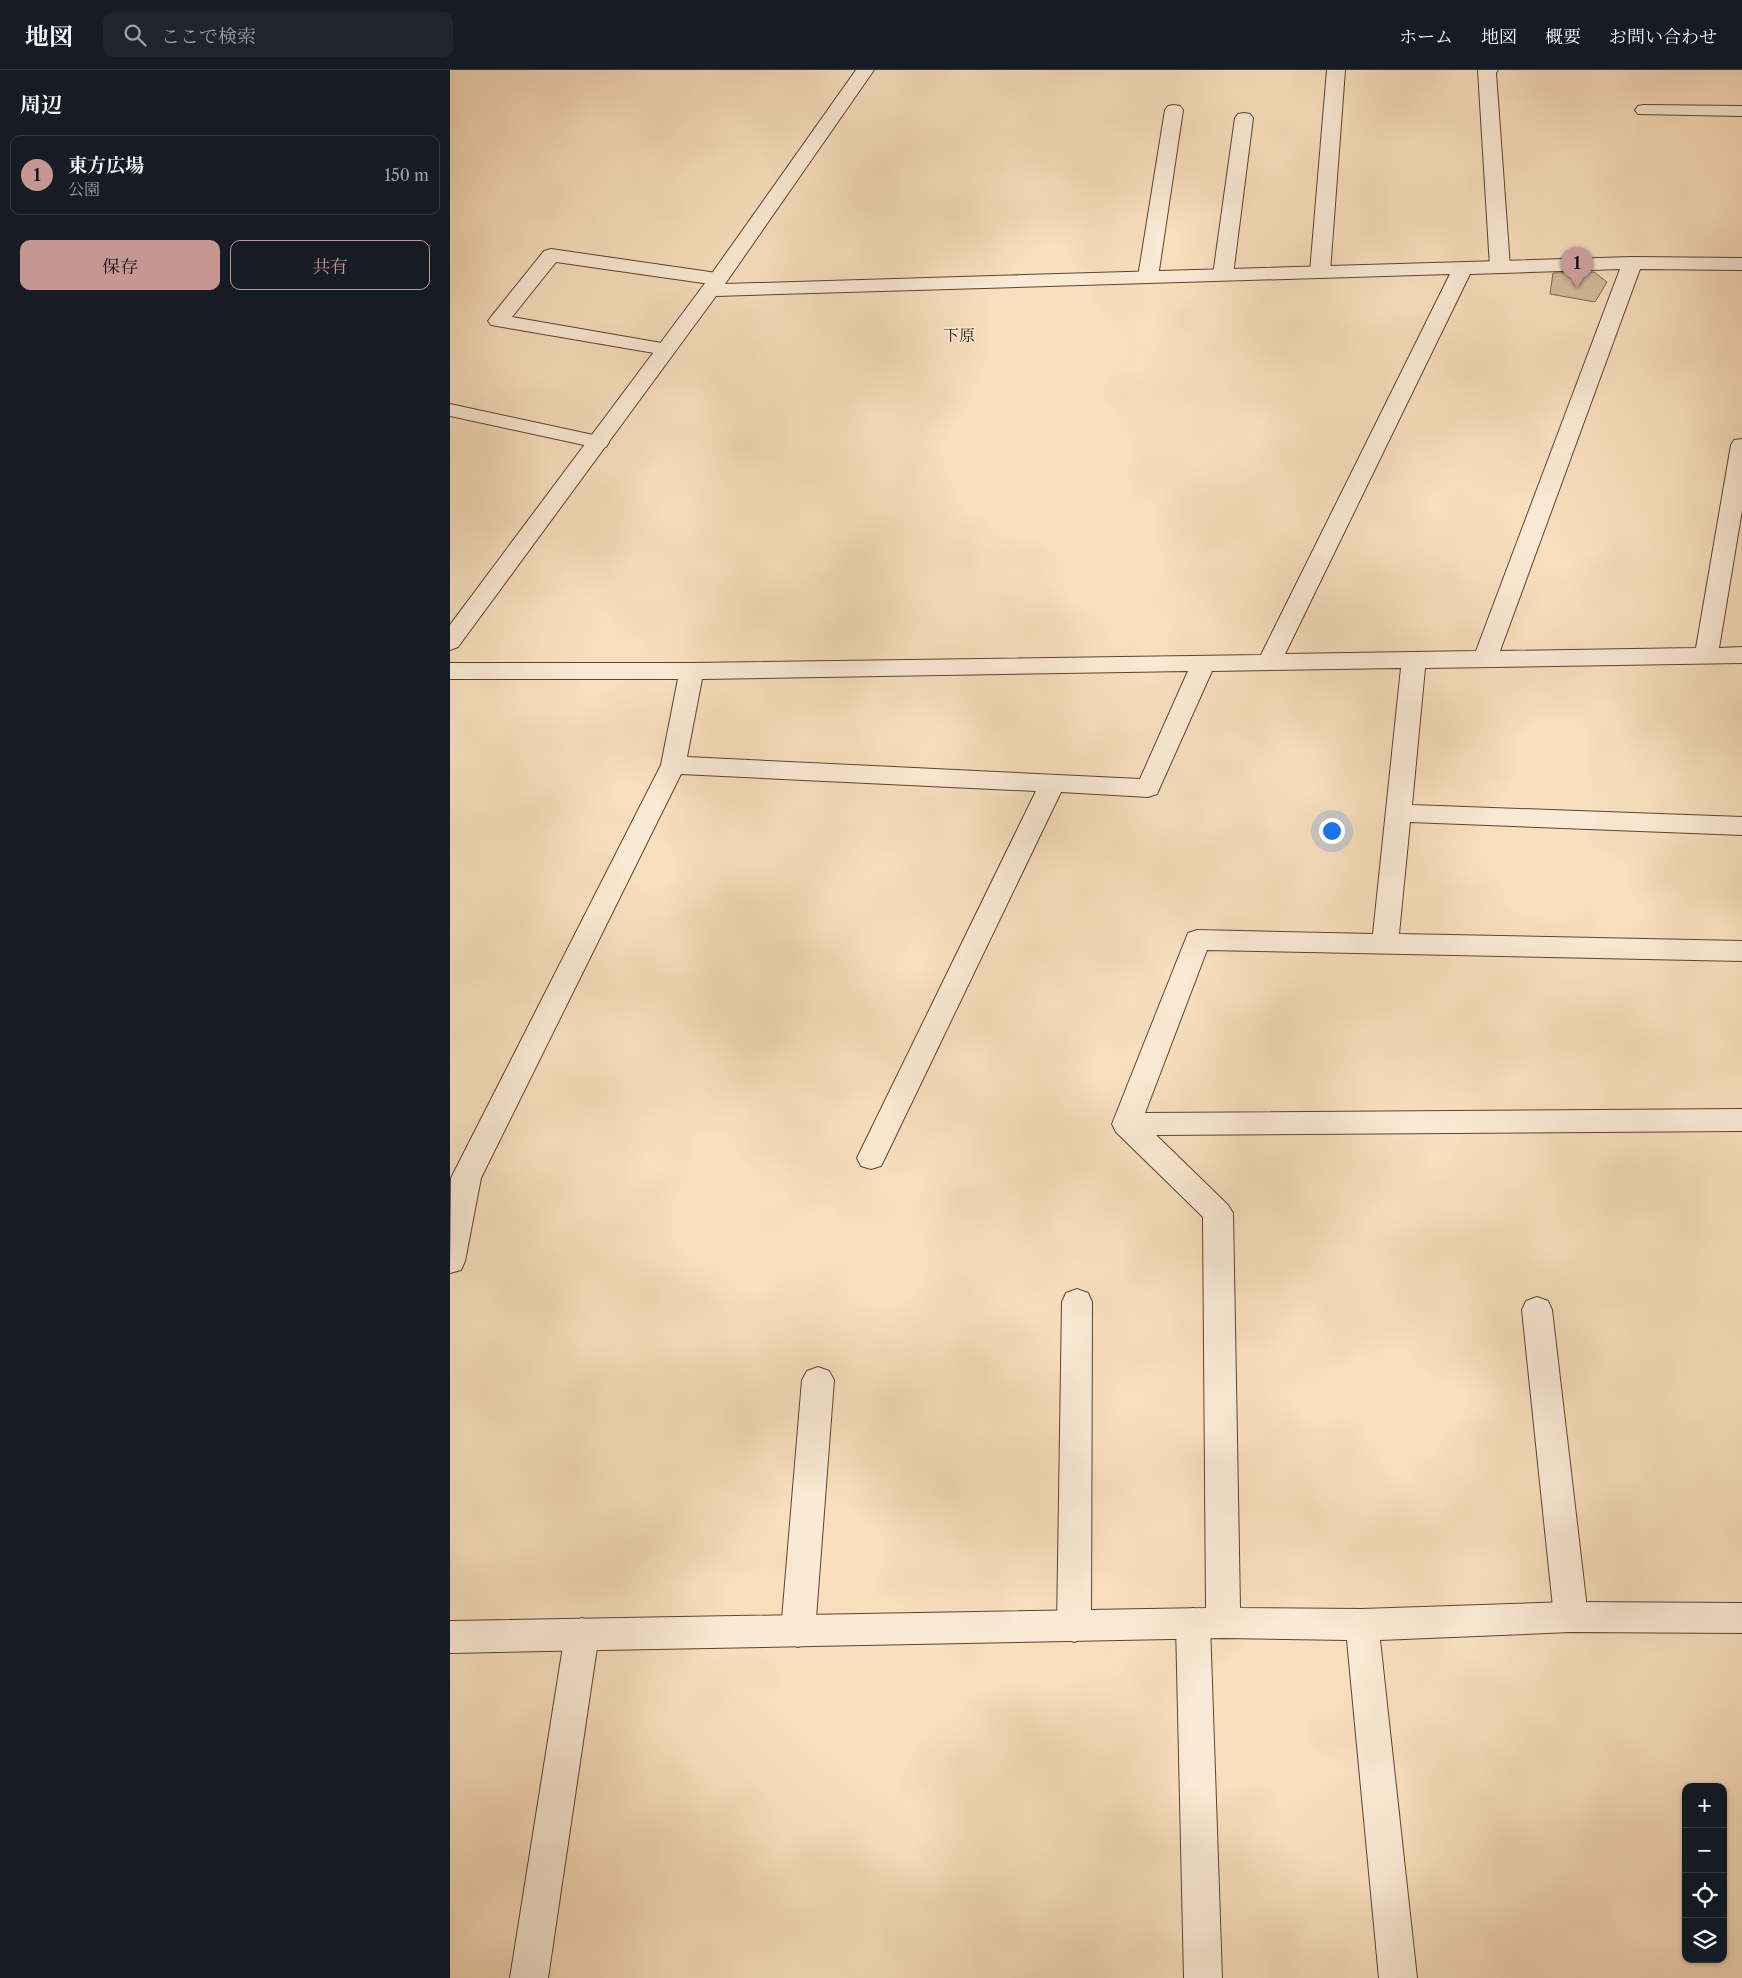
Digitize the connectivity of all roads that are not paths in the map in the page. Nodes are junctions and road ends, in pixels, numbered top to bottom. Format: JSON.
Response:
{"nodes":[{"id":1,"x":865,"y":70,"type":"edge"},
{"id":2,"x":1336,"y":70,"type":"edge"},
{"id":3,"x":1489,"y":70,"type":"edge"},
{"id":4,"x":1174,"y":110,"type":"dead end"},
{"id":5,"x":1644,"y":110,"type":"dead end"},
{"id":6,"x":1742,"y":111,"type":"edge"},
{"id":7,"x":1244,"y":118,"type":"dead end"},
{"id":8,"x":1632,"y":263,"type":"junction"},
{"id":9,"x":1742,"y":264,"type":"edge"},
{"id":10,"x":1500,"y":267,"type":"junction"},
{"id":11,"x":1463,"y":268,"type":"junction"},
{"id":12,"x":1320,"y":272,"type":"junction"},
{"id":13,"x":1223,"y":275,"type":"junction"},
{"id":14,"x":1148,"y":277,"type":"junction"},
{"id":15,"x":713,"y":285,"type":"junction"},
{"id":16,"x":666,"y":349,"type":"junction"},
{"id":17,"x":450,"y":410,"type":"edge"},
{"id":18,"x":598,"y":442,"type":"junction"},
{"id":19,"x":1742,"y":445,"type":"edge"},
{"id":20,"x":450,"y":642,"type":"edge"},
{"id":21,"x":1742,"y":655,"type":"edge"},
{"id":22,"x":1706,"y":656,"type":"junction"},
{"id":23,"x":1485,"y":659,"type":"junction"},
{"id":24,"x":1414,"y":660,"type":"junction"},
{"id":25,"x":1204,"y":662,"type":"junction"},
{"id":26,"x":1270,"y":662,"type":"junction"},
{"id":27,"x":450,"y":671,"type":"edge"},
{"id":28,"x":692,"y":672,"type":"junction"},
{"id":29,"x":673,"y":765,"type":"junction"},
{"id":30,"x":1052,"y":783,"type":"junction"},
{"id":31,"x":1398,"y":813,"type":"junction"},
{"id":32,"x":1742,"y":826,"type":"edge"},
{"id":33,"x":1385,"y":944,"type":"junction"},
{"id":34,"x":1742,"y":951,"type":"edge"},
{"id":35,"x":1742,"y":1120,"type":"edge"},
{"id":36,"x":1126,"y":1124,"type":"junction"},
{"id":37,"x":871,"y":1158,"type":"dead end"},
{"id":38,"x":450,"y":1261,"type":"edge"},
{"id":39,"x":1077,"y":1302,"type":"dead end"},
{"id":40,"x":1537,"y":1310,"type":"dead end"},
{"id":41,"x":818,"y":1380,"type":"dead end"},
{"id":42,"x":1571,"y":1617,"type":"junction"},
{"id":43,"x":1742,"y":1618,"type":"edge"},
{"id":44,"x":1208,"y":1623,"type":"junction"},
{"id":45,"x":1362,"y":1625,"type":"junction"},
{"id":46,"x":1074,"y":1626,"type":"junction"},
{"id":47,"x":798,"y":1631,"type":"junction"},
{"id":48,"x":582,"y":1634,"type":"junction"},
{"id":49,"x":450,"y":1637,"type":"edge"},
{"id":50,"x":529,"y":1978,"type":"edge"},
{"id":51,"x":1203,"y":1978,"type":"edge"},
{"id":52,"x":1398,"y":1978,"type":"edge"}],
"edges":[{"from":1,"to":15,"type":"street"},
{"from":2,"to":12,"type":"street"},
{"from":3,"to":10,"type":"street"},
{"from":4,"to":14,"type":"street"},
{"from":5,"to":6,"type":"street"},
{"from":7,"to":13,"type":"street"},
{"from":8,"to":9,"type":"street"},
{"from":8,"to":10,"type":"street"},
{"from":8,"to":23,"type":"street"},
{"from":10,"to":11,"type":"street"},
{"from":11,"to":12,"type":"street"},
{"from":11,"to":26,"type":"street"},
{"from":12,"to":13,"type":"street"},
{"from":13,"to":14,"type":"street"},
{"from":14,"to":15,"type":"street"},
{"from":15,"to":16,"type":"street"},
{"from":15,"to":16,"type":"street"},
{"from":16,"to":18,"type":"street"},
{"from":17,"to":18,"type":"street"},
{"from":18,"to":20,"type":"street"},
{"from":19,"to":22,"type":"street"},
{"from":21,"to":22,"type":"street"},
{"from":22,"to":23,"type":"street"},
{"from":23,"to":24,"type":"street"},
{"from":24,"to":26,"type":"street"},
{"from":24,"to":31,"type":"street"},
{"from":25,"to":26,"type":"street"},
{"from":25,"to":28,"type":"street"},
{"from":25,"to":30,"type":"street"},
{"from":27,"to":28,"type":"street"},
{"from":28,"to":29,"type":"street"},
{"from":29,"to":30,"type":"street"},
{"from":29,"to":38,"type":"street"},
{"from":30,"to":37,"type":"street"},
{"from":31,"to":32,"type":"street"},
{"from":31,"to":33,"type":"street"},
{"from":33,"to":34,"type":"street"},
{"from":33,"to":36,"type":"street"},
{"from":35,"to":36,"type":"street"},
{"from":36,"to":44,"type":"street"},
{"from":39,"to":46,"type":"street"},
{"from":40,"to":42,"type":"street"},
{"from":41,"to":47,"type":"street"},
{"from":42,"to":43,"type":"street"},
{"from":42,"to":45,"type":"street"},
{"from":44,"to":45,"type":"street"},
{"from":44,"to":46,"type":"street"},
{"from":44,"to":51,"type":"street"},
{"from":45,"to":52,"type":"street"},
{"from":46,"to":47,"type":"street"},
{"from":47,"to":48,"type":"street"},
{"from":48,"to":49,"type":"street"},
{"from":48,"to":50,"type":"street"}]}
